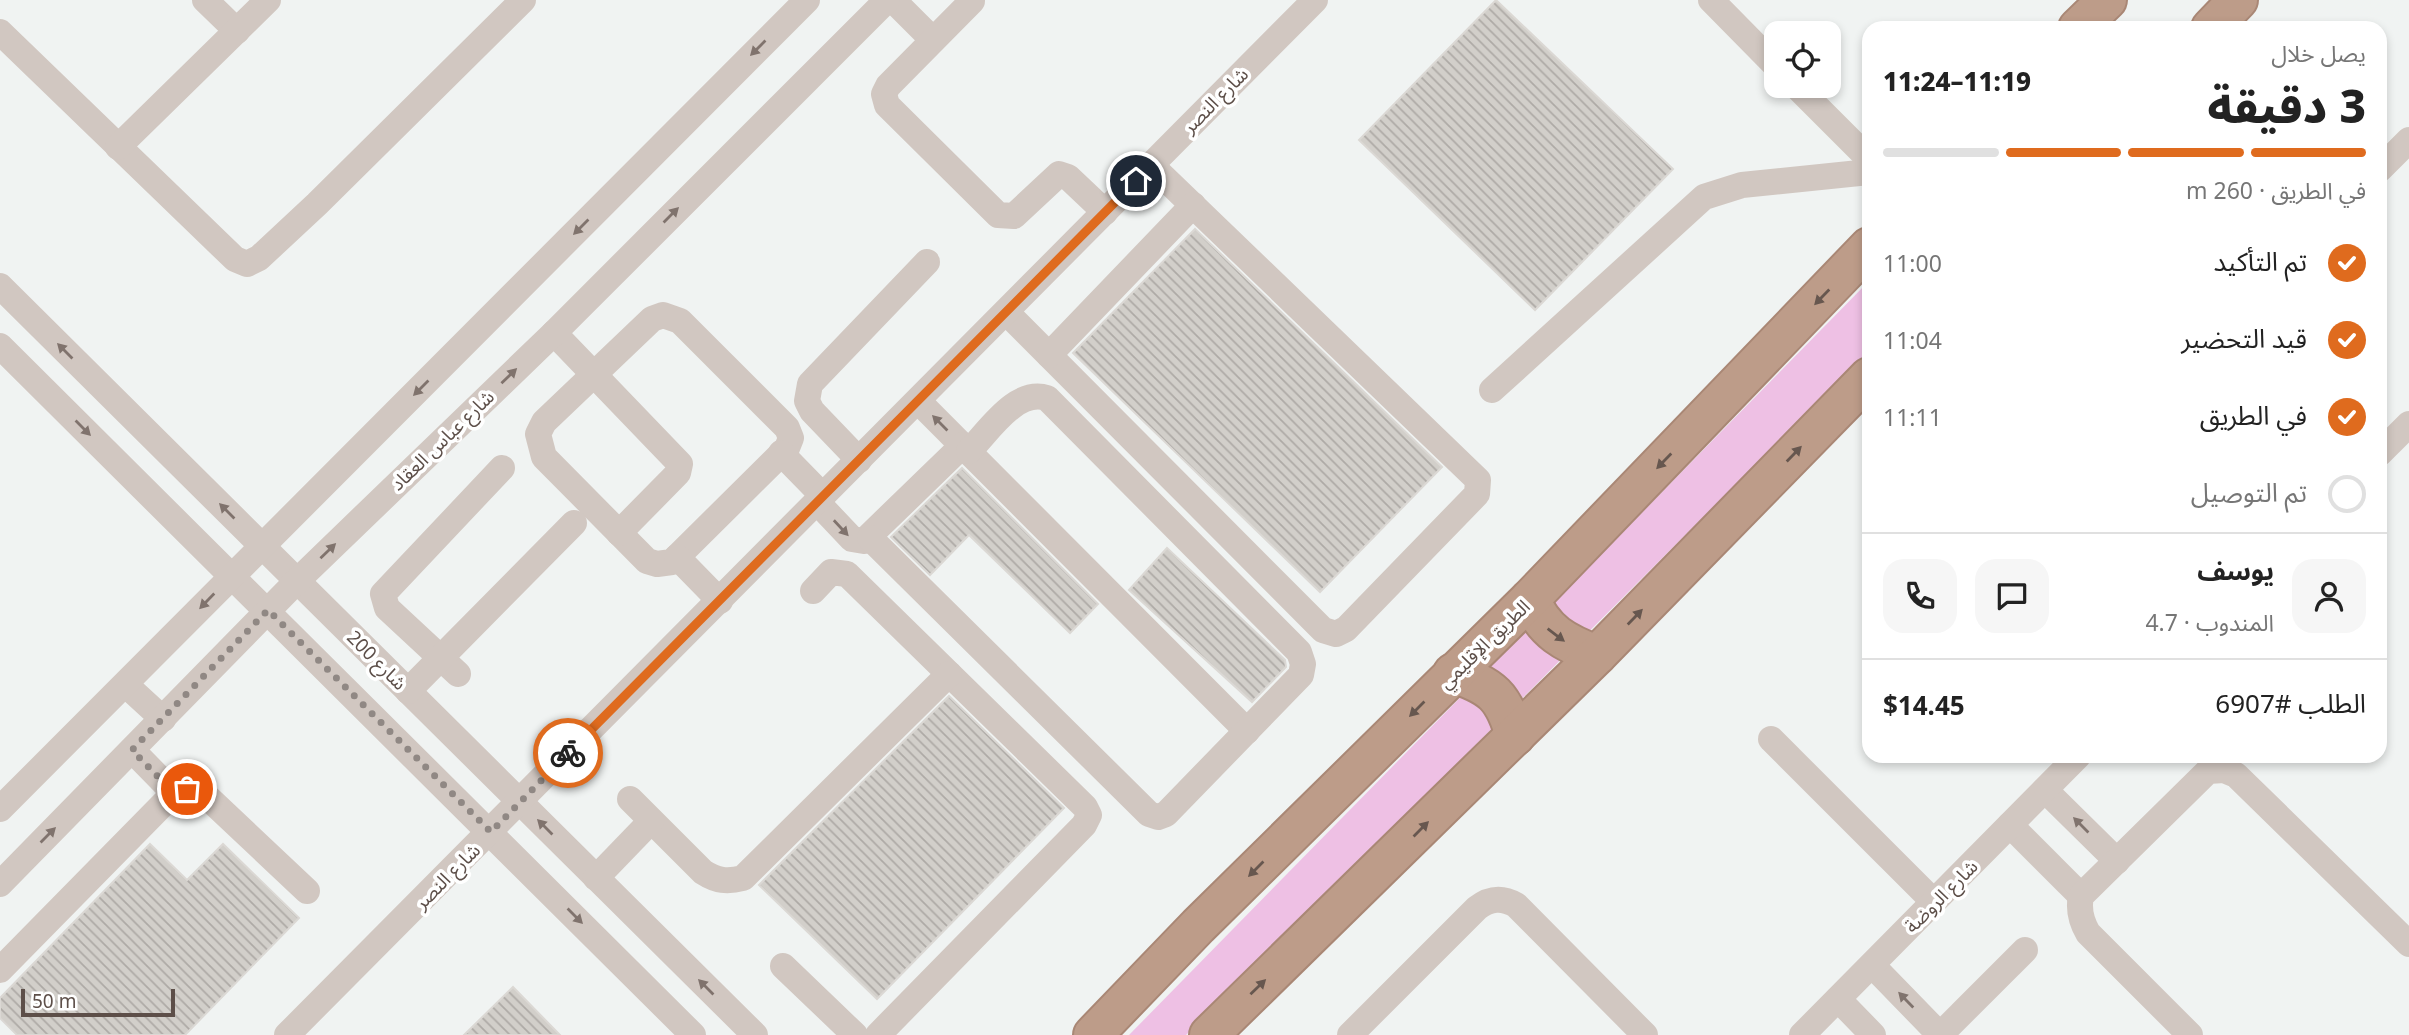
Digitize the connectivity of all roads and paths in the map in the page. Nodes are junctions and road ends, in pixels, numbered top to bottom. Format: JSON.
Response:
{"nodes":[{"id":1,"x":205,"y":0,"type":"edge"},
{"id":2,"x":268,"y":0,"type":"edge"},
{"id":3,"x":523,"y":0,"type":"edge"},
{"id":4,"x":807,"y":0,"type":"edge"},
{"id":5,"x":887,"y":0,"type":"edge"},
{"id":6,"x":893,"y":0,"type":"edge"},
{"id":7,"x":1711,"y":0,"type":"edge"},
{"id":8,"x":2107,"y":0,"type":"edge"},
{"id":9,"x":2238,"y":0,"type":"edge"},
{"id":10,"x":972,"y":1,"type":"edge"},
{"id":11,"x":1303,"y":4,"type":"edge"},
{"id":12,"x":2085,"y":21,"type":"edge"},
{"id":13,"x":2218,"y":21,"type":"edge"},
{"id":14,"x":237,"y":31,"type":"junction"},
{"id":15,"x":0,"y":32,"type":"edge"},
{"id":16,"x":933,"y":40,"type":"junction"},
{"id":17,"x":1764,"y":54,"type":"edge"},
{"id":18,"x":1808,"y":98,"type":"edge"},
{"id":19,"x":2409,"y":140,"type":"edge"},
{"id":20,"x":118,"y":148,"type":"junction"},
{"id":21,"x":1862,"y":152,"type":"edge"},
{"id":22,"x":2387,"y":162,"type":"edge"},
{"id":23,"x":1151,"y":165,"type":"junction"},
{"id":24,"x":1862,"y":173,"type":"edge"},
{"id":25,"x":1193,"y":205,"type":"junction"},
{"id":26,"x":1105,"y":212,"type":"junction"},
{"id":27,"x":1862,"y":254,"type":"edge"},
{"id":28,"x":927,"y":262,"type":"dead end"},
{"id":29,"x":0,"y":286,"type":"edge"},
{"id":30,"x":1006,"y":312,"type":"junction"},
{"id":31,"x":554,"y":333,"type":"junction"},
{"id":32,"x":0,"y":346,"type":"edge"},
{"id":33,"x":1049,"y":355,"type":"junction"},
{"id":34,"x":595,"y":374,"type":"junction"},
{"id":35,"x":1862,"y":384,"type":"edge"},
{"id":36,"x":1492,"y":390,"type":"dead end"},
{"id":37,"x":918,"y":401,"type":"junction"},
{"id":38,"x":2409,"y":424,"type":"edge"},
{"id":39,"x":2387,"y":446,"type":"edge"},
{"id":40,"x":966,"y":448,"type":"junction"},
{"id":41,"x":781,"y":453,"type":"junction"},
{"id":42,"x":859,"y":460,"type":"junction"},
{"id":43,"x":502,"y":468,"type":"dead end"},
{"id":44,"x":820,"y":499,"type":"junction"},
{"id":45,"x":574,"y":523,"type":"dead end"},
{"id":46,"x":619,"y":533,"type":"junction"},
{"id":47,"x":870,"y":538,"type":"junction"},
{"id":48,"x":261,"y":546,"type":"junction"},
{"id":49,"x":677,"y":557,"type":"junction"},
{"id":50,"x":232,"y":575,"type":"junction"},
{"id":51,"x":297,"y":581,"type":"junction"},
{"id":52,"x":813,"y":591,"type":"dead end"},
{"id":53,"x":1530,"y":599,"type":"junction"},
{"id":54,"x":720,"y":601,"type":"junction"},
{"id":55,"x":268,"y":610,"type":"junction"},
{"id":56,"x":1597,"y":655,"type":"junction"},
{"id":57,"x":449,"y":666,"type":"junction"},
{"id":58,"x":1453,"y":673,"type":"junction"},
{"id":59,"x":949,"y":674,"type":"junction"},
{"id":60,"x":126,"y":685,"type":"junction"},
{"id":61,"x":408,"y":691,"type":"junction"},
{"id":62,"x":163,"y":719,"type":"junction"},
{"id":63,"x":1247,"y":731,"type":"junction"},
{"id":64,"x":1515,"y":736,"type":"junction"},
{"id":65,"x":1772,"y":739,"type":"dead end"},
{"id":66,"x":132,"y":750,"type":"junction"},
{"id":67,"x":2071,"y":763,"type":"edge"},
{"id":68,"x":2045,"y":790,"type":"junction"},
{"id":69,"x":174,"y":793,"type":"junction"},
{"id":70,"x":630,"y":799,"type":"dead end"},
{"id":71,"x":520,"y":802,"type":"junction"},
{"id":72,"x":0,"y":809,"type":"edge"},
{"id":73,"x":652,"y":821,"type":"junction"},
{"id":74,"x":2010,"y":825,"type":"junction"},
{"id":75,"x":491,"y":832,"type":"junction"},
{"id":76,"x":2117,"y":861,"type":"junction"},
{"id":77,"x":596,"y":878,"type":"junction"},
{"id":78,"x":0,"y":884,"type":"edge"},
{"id":79,"x":307,"y":891,"type":"dead end"},
{"id":80,"x":2081,"y":896,"type":"junction"},
{"id":81,"x":1934,"y":902,"type":"junction"},
{"id":82,"x":2409,"y":944,"type":"edge"},
{"id":83,"x":2025,"y":950,"type":"dead end"},
{"id":84,"x":783,"y":965,"type":"dead end"},
{"id":85,"x":1872,"y":965,"type":"junction"},
{"id":86,"x":0,"y":970,"type":"edge"},
{"id":87,"x":1838,"y":999,"type":"junction"},
{"id":88,"x":288,"y":1035,"type":"edge"},
{"id":89,"x":693,"y":1035,"type":"edge"},
{"id":90,"x":755,"y":1035,"type":"edge"},
{"id":91,"x":855,"y":1035,"type":"edge"},
{"id":92,"x":878,"y":1035,"type":"edge"},
{"id":93,"x":1093,"y":1035,"type":"edge"},
{"id":94,"x":1209,"y":1035,"type":"edge"},
{"id":95,"x":1350,"y":1035,"type":"edge"},
{"id":96,"x":1645,"y":1035,"type":"edge"},
{"id":97,"x":1802,"y":1035,"type":"edge"},
{"id":98,"x":1873,"y":1035,"type":"edge"},
{"id":99,"x":1940,"y":1035,"type":"edge"},
{"id":100,"x":2190,"y":1035,"type":"edge"}],
"edges":[{"from":1,"to":14,"type":"street"},
{"from":2,"to":14,"type":"street"},
{"from":3,"to":20,"type":"street"},
{"from":4,"to":48,"type":"street","one_way":true},
{"from":31,"to":5,"type":"street","name":"شارع عباس العقاد","one_way":true},
{"from":6,"to":16,"type":"street"},
{"from":7,"to":17,"type":"street"},
{"from":8,"to":12,"type":"highway"},
{"from":9,"to":13,"type":"highway"},
{"from":10,"to":16,"type":"street"},
{"from":11,"to":23,"type":"street","name":"شارع النصر"},
{"from":14,"to":20,"type":"street"},
{"from":15,"to":20,"type":"street"},
{"from":16,"to":26,"type":"street"},
{"from":18,"to":21,"type":"street"},
{"from":19,"to":22,"type":"street"},
{"from":23,"to":25,"type":"street"},
{"from":23,"to":26,"type":"street","name":"شارع النصر"},
{"from":24,"to":36,"type":"street"},
{"from":25,"to":33,"type":"street"},
{"from":25,"to":33,"type":"street"},
{"from":26,"to":30,"type":"street","name":"شارع النصر"},
{"from":27,"to":53,"type":"highway","name":"الطريق الإقليمي","one_way":true},
{"from":28,"to":42,"type":"street"},
{"from":48,"to":29,"type":"street","name":"شارع 200","one_way":true},
{"from":30,"to":33,"type":"street"},
{"from":30,"to":37,"type":"street","name":"شارع النصر"},
{"from":31,"to":34,"type":"street"},
{"from":51,"to":31,"type":"street","name":"شارع عباس العقاد","one_way":true},
{"from":32,"to":50,"type":"street","one_way":true},
{"from":34,"to":41,"type":"street"},
{"from":34,"to":46,"type":"street"},
{"from":34,"to":46,"type":"street"},
{"from":56,"to":35,"type":"highway","one_way":true},
{"from":40,"to":37,"type":"street","one_way":true},
{"from":37,"to":42,"type":"street","name":"شارع النصر"},
{"from":38,"to":39,"type":"street"},
{"from":40,"to":47,"type":"street"},
{"from":40,"to":63,"type":"street"},
{"from":40,"to":63,"type":"street"},
{"from":41,"to":44,"type":"street"},
{"from":41,"to":49,"type":"street"},
{"from":42,"to":44,"type":"street","name":"شارع النصر"},
{"from":43,"to":57,"type":"street"},
{"from":44,"to":47,"type":"street","one_way":true},
{"from":44,"to":54,"type":"street","name":"شارع النصر"},
{"from":45,"to":57,"type":"street"},
{"from":46,"to":49,"type":"street"},
{"from":47,"to":63,"type":"street"},
{"from":48,"to":50,"type":"street"},
{"from":48,"to":51,"type":"street","name":"شارع 200"},
{"from":49,"to":54,"type":"street"},
{"from":50,"to":55,"type":"street"},
{"from":50,"to":60,"type":"street","one_way":true},
{"from":51,"to":55,"type":"street","name":"شارع عباس العقاد"},
{"from":51,"to":61,"type":"street","name":"شارع 200"},
{"from":52,"to":59,"type":"street"},
{"from":53,"to":56,"type":"highway","one_way":true},
{"from":53,"to":58,"type":"highway","name":"الطريق الإقليمي"},
{"from":54,"to":71,"type":"street","name":"شارع النصر"},
{"from":55,"to":62,"type":"street","name":"شارع عباس العقاد"},
{"from":55,"to":75,"type":"street"},
{"from":56,"to":64,"type":"highway"},
{"from":57,"to":61,"type":"street"},
{"from":58,"to":64,"type":"highway"},
{"from":58,"to":93,"type":"highway","name":"الطريق الإقليمي","one_way":true},
{"from":59,"to":73,"type":"street"},
{"from":59,"to":92,"type":"street"},
{"from":60,"to":62,"type":"street"},
{"from":60,"to":72,"type":"street"},
{"from":61,"to":71,"type":"street","name":"شارع 200"},
{"from":62,"to":66,"type":"street","name":"شارع عباس العقاد"},
{"from":94,"to":64,"type":"highway","one_way":true},
{"from":65,"to":81,"type":"street"},
{"from":66,"to":69,"type":"street"},
{"from":78,"to":66,"type":"street","name":"شارع عباس العقاد","one_way":true},
{"from":67,"to":68,"type":"street","name":"شارع الروضة"},
{"from":68,"to":74,"type":"street","name":"شارع الروضة"},
{"from":76,"to":68,"type":"street","one_way":true},
{"from":69,"to":79,"type":"street"},
{"from":69,"to":86,"type":"street"},
{"from":70,"to":73,"type":"street"},
{"from":71,"to":75,"type":"street","name":"شارع النصر"},
{"from":77,"to":71,"type":"street","name":"شارع 200","one_way":true},
{"from":73,"to":77,"type":"street"},
{"from":74,"to":80,"type":"street"},
{"from":74,"to":81,"type":"street","name":"شارع الروضة"},
{"from":75,"to":88,"type":"street","name":"شارع النصر"},
{"from":75,"to":89,"type":"street","one_way":true},
{"from":76,"to":80,"type":"street"},
{"from":76,"to":82,"type":"street"},
{"from":90,"to":77,"type":"street","name":"شارع 200","one_way":true},
{"from":80,"to":100,"type":"street"},
{"from":81,"to":85,"type":"street","name":"شارع الروضة"},
{"from":83,"to":99,"type":"street"},
{"from":84,"to":91,"type":"street"},
{"from":85,"to":87,"type":"street","name":"شارع الروضة"},
{"from":99,"to":85,"type":"street","one_way":true},
{"from":87,"to":97,"type":"street","name":"شارع الروضة"},
{"from":87,"to":98,"type":"street"},
{"from":95,"to":96,"type":"street"}]}
